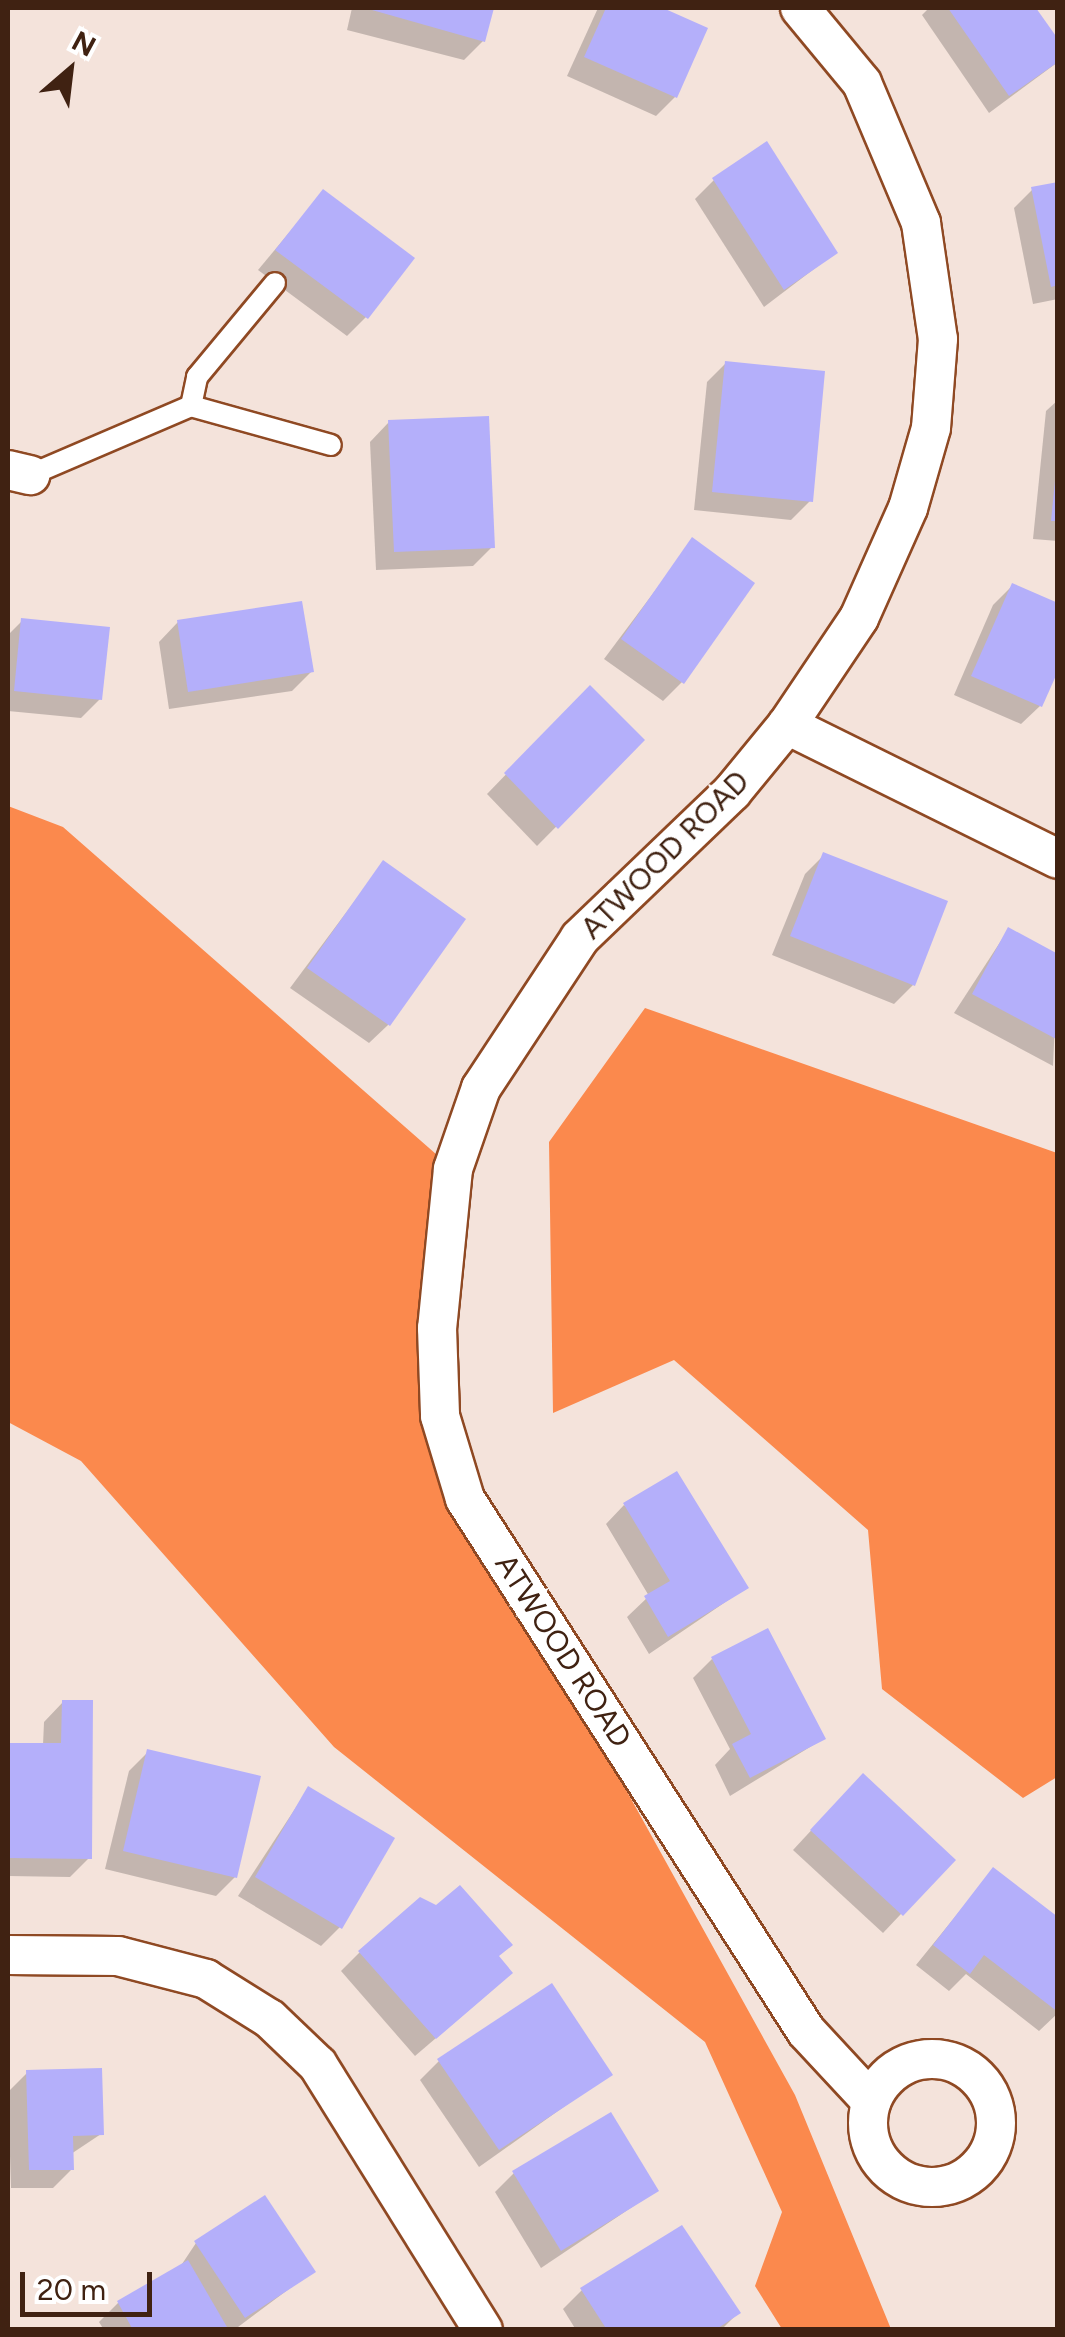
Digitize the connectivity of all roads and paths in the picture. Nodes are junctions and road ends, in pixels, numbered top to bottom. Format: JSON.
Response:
{"nodes":[{"id":1,"x":800,"y":8,"type":"edge"},
{"id":2,"x":275,"y":283,"type":"dead end"},
{"id":3,"x":191,"y":406,"type":"junction"},
{"id":4,"x":330,"y":445,"type":"dead end"},
{"id":5,"x":19,"y":472,"type":"edge"},
{"id":6,"x":787,"y":725,"type":"junction"},
{"id":7,"x":1058,"y":859,"type":"edge"},
{"id":8,"x":8,"y":1955,"type":"edge"},
{"id":9,"x":871,"y":2101,"type":"dead end"},
{"id":10,"x":468,"y":2324,"type":"edge"}],
"edges":[{"from":1,"to":6,"type":"street","name":"ATWOOD ROAD"},
{"from":2,"to":3,"type":"lane"},
{"from":3,"to":4,"type":"lane"},
{"from":3,"to":5,"type":"lane"},
{"from":6,"to":7,"type":"street"},
{"from":6,"to":9,"type":"street","name":"ATWOOD ROAD"},
{"from":8,"to":10,"type":"street"}]}
